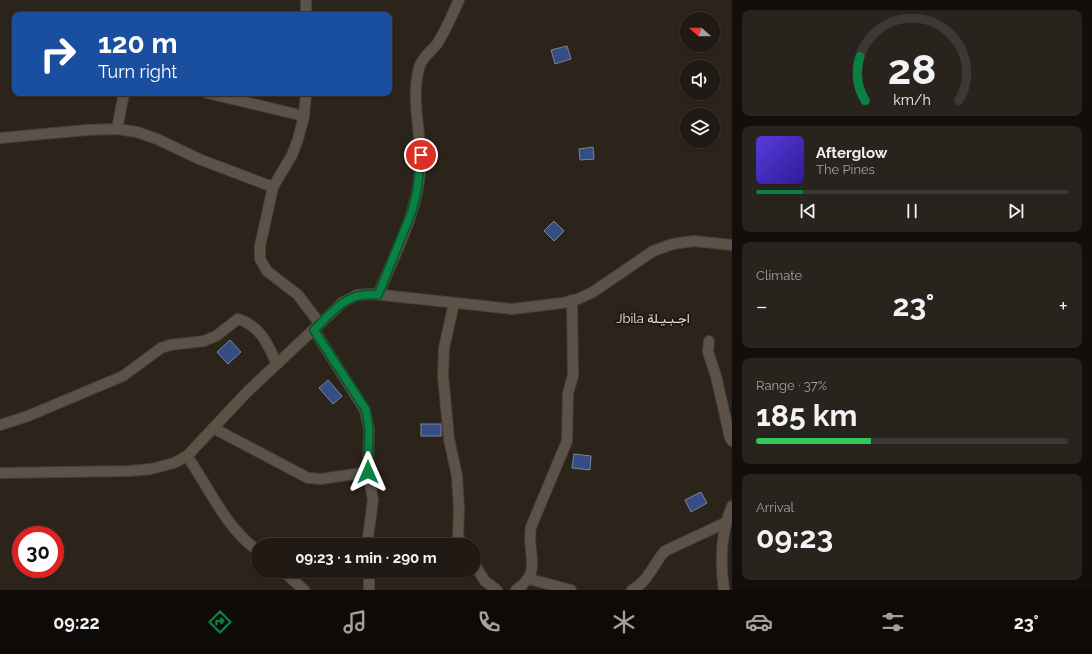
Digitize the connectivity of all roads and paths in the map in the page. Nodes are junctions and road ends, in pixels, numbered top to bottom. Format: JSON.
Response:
{"nodes":[{"id":1,"x":306,"y":0,"type":"edge"},
{"id":2,"x":459,"y":0,"type":"edge"},
{"id":3,"x":306,"y":12,"type":"edge"},
{"id":4,"x":123,"y":96,"type":"edge"},
{"id":5,"x":220,"y":96,"type":"edge"},
{"id":6,"x":306,"y":96,"type":"edge"},
{"id":7,"x":304,"y":116,"type":"junction"},
{"id":8,"x":117,"y":129,"type":"junction"},
{"id":9,"x":0,"y":138,"type":"edge"},
{"id":10,"x":273,"y":187,"type":"junction"},
{"id":11,"x":732,"y":245,"type":"edge"},
{"id":12,"x":378,"y":295,"type":"junction"},
{"id":13,"x":572,"y":300,"type":"junction"},
{"id":14,"x":454,"y":303,"type":"junction"},
{"id":15,"x":317,"y":327,"type":"junction"},
{"id":16,"x":709,"y":341,"type":"dead end"},
{"id":17,"x":277,"y":364,"type":"junction"},
{"id":18,"x":0,"y":425,"type":"edge"},
{"id":19,"x":213,"y":428,"type":"junction"},
{"id":20,"x":732,"y":441,"type":"edge"},
{"id":21,"x":187,"y":456,"type":"junction"},
{"id":22,"x":368,"y":472,"type":"junction"},
{"id":23,"x":0,"y":473,"type":"edge"},
{"id":24,"x":732,"y":506,"type":"edge"},
{"id":25,"x":726,"y":522,"type":"junction"},
{"id":26,"x":368,"y":538,"type":"edge"},
{"id":27,"x":459,"y":538,"type":"edge"},
{"id":28,"x":251,"y":545,"type":"edge"},
{"id":29,"x":481,"y":575,"type":"edge"},
{"id":30,"x":291,"y":578,"type":"edge"},
{"id":31,"x":368,"y":578,"type":"edge"},
{"id":32,"x":529,"y":579,"type":"junction"},
{"id":33,"x":304,"y":590,"type":"edge"},
{"id":34,"x":369,"y":590,"type":"edge"},
{"id":35,"x":497,"y":590,"type":"edge"},
{"id":36,"x":516,"y":590,"type":"edge"},
{"id":37,"x":572,"y":590,"type":"edge"},
{"id":38,"x":632,"y":590,"type":"edge"},
{"id":39,"x":724,"y":590,"type":"edge"}],
"edges":[{"from":1,"to":3,"type":"street"},
{"from":2,"to":12,"type":"street"},
{"from":4,"to":8,"type":"street"},
{"from":5,"to":7,"type":"street"},
{"from":6,"to":7,"type":"street"},
{"from":7,"to":10,"type":"street"},
{"from":8,"to":9,"type":"street"},
{"from":8,"to":10,"type":"street"},
{"from":10,"to":15,"type":"street"},
{"from":11,"to":13,"type":"street"},
{"from":12,"to":14,"type":"street"},
{"from":12,"to":15,"type":"street"},
{"from":13,"to":14,"type":"street"},
{"from":13,"to":32,"type":"street"},
{"from":14,"to":27,"type":"street"},
{"from":15,"to":17,"type":"street"},
{"from":15,"to":22,"type":"street"},
{"from":16,"to":20,"type":"street"},
{"from":17,"to":18,"type":"street"},
{"from":17,"to":19,"type":"street"},
{"from":19,"to":21,"type":"street"},
{"from":19,"to":22,"type":"street"},
{"from":21,"to":23,"type":"street"},
{"from":21,"to":28,"type":"street"},
{"from":22,"to":26,"type":"street"},
{"from":24,"to":25,"type":"street"},
{"from":25,"to":38,"type":"street"},
{"from":25,"to":39,"type":"street"},
{"from":29,"to":35,"type":"street"},
{"from":30,"to":33,"type":"street"},
{"from":31,"to":34,"type":"street"},
{"from":32,"to":36,"type":"street"},
{"from":32,"to":37,"type":"street"}]}
